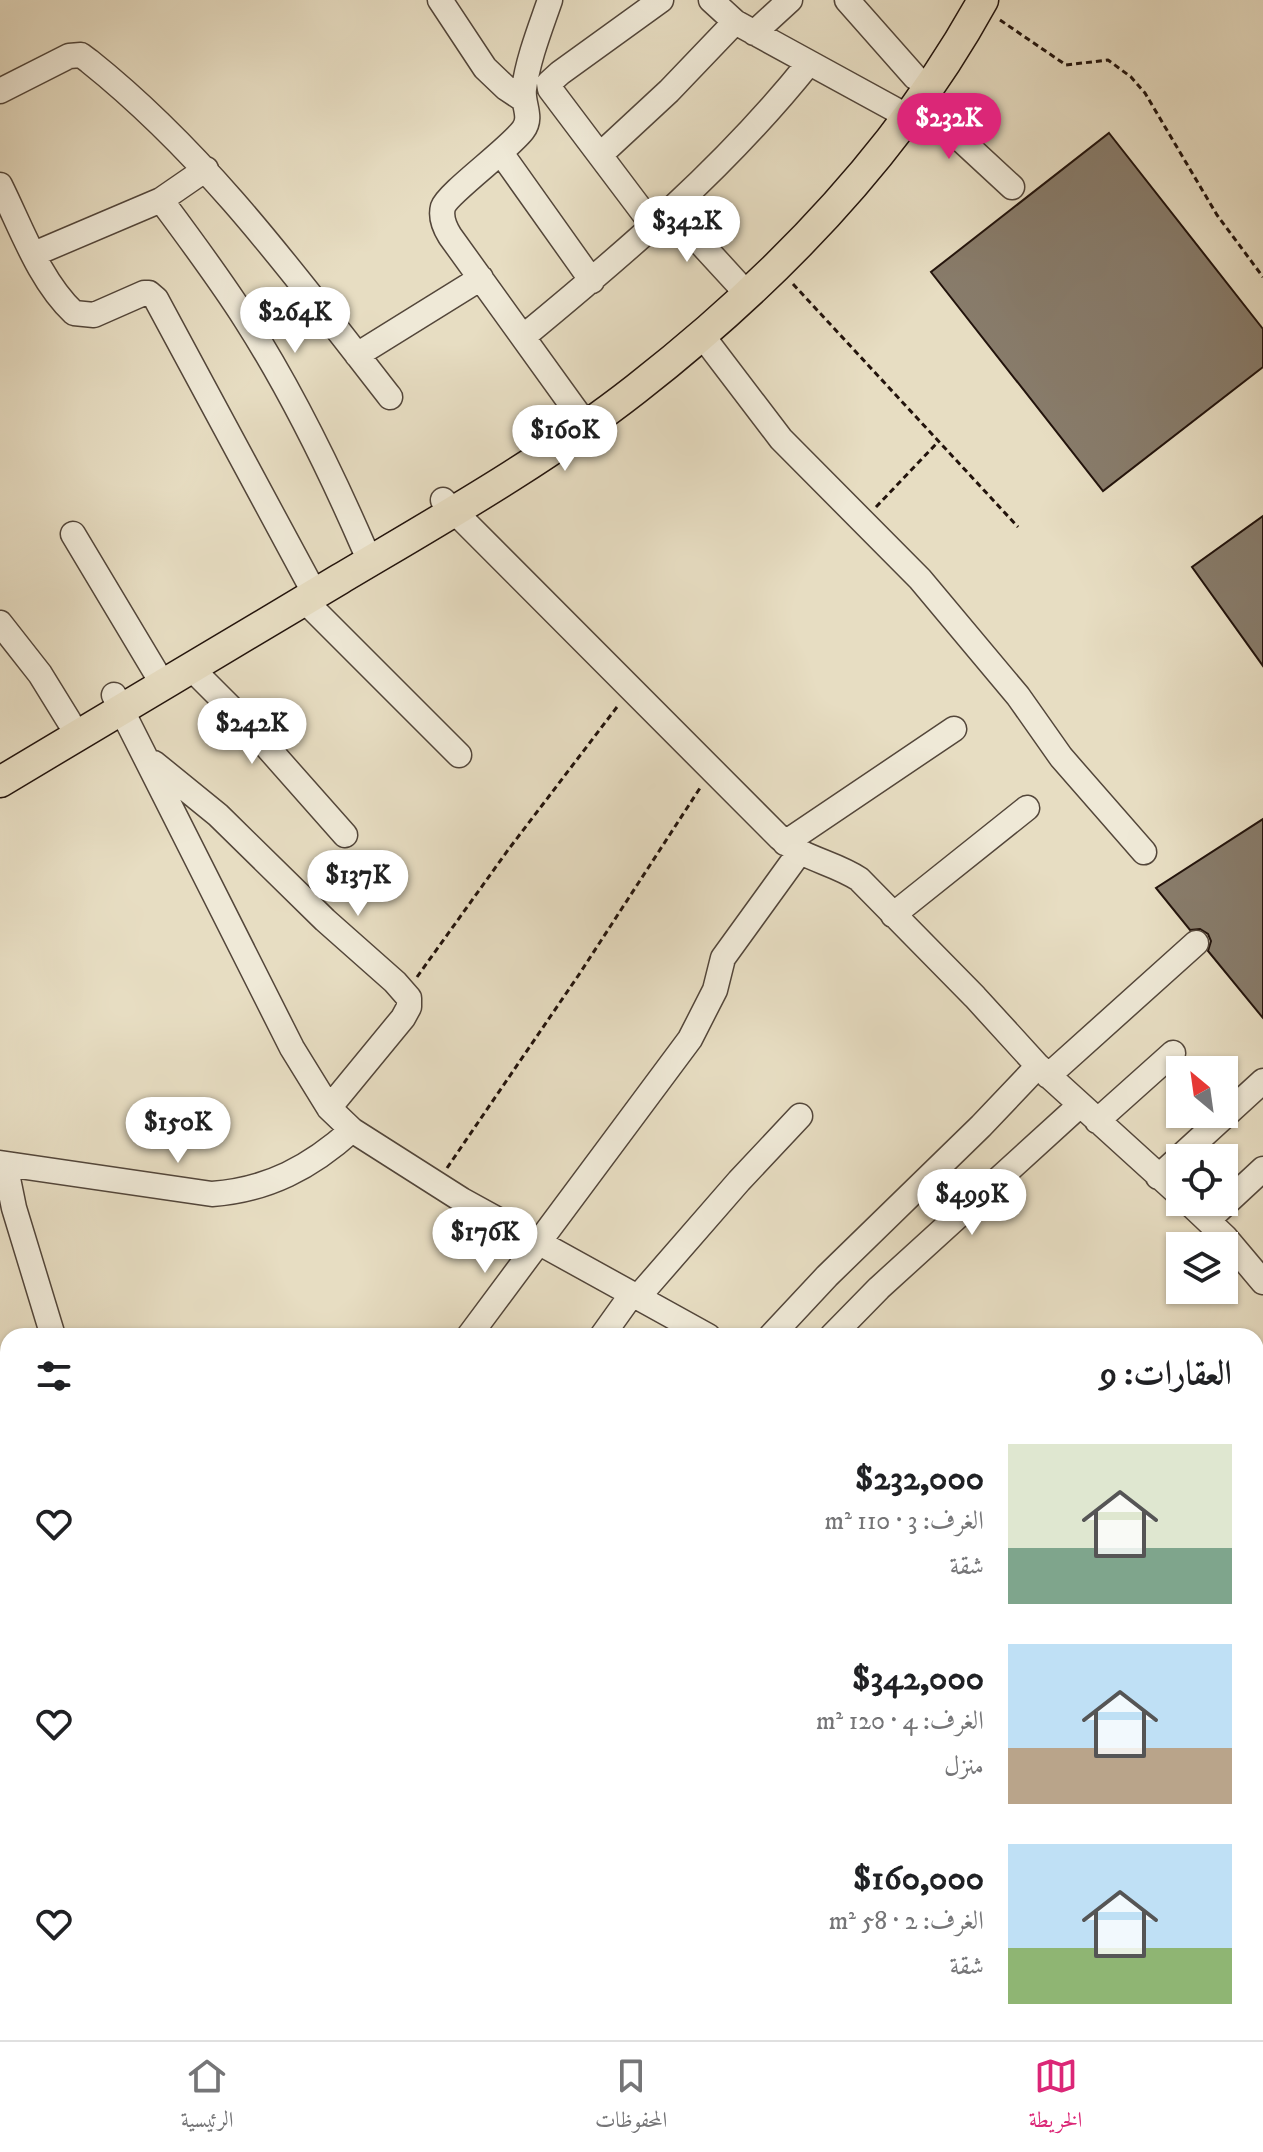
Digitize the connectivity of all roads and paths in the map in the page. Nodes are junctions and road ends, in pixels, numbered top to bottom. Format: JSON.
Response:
{"nodes":[{"id":1,"x":440,"y":0,"type":"edge"},
{"id":2,"x":550,"y":0,"type":"edge"},
{"id":3,"x":661,"y":0,"type":"edge"},
{"id":4,"x":711,"y":0,"type":"edge"},
{"id":5,"x":790,"y":0,"type":"edge"},
{"id":6,"x":847,"y":0,"type":"edge"},
{"id":7,"x":977,"y":2,"type":"edge"},
{"id":8,"x":744,"y":27,"type":"junction"},
{"id":9,"x":809,"y":63,"type":"junction"},
{"id":10,"x":0,"y":91,"type":"edge"},
{"id":11,"x":909,"y":96,"type":"junction"},
{"id":12,"x":524,"y":100,"type":"junction"},
{"id":13,"x":501,"y":153,"type":"junction"},
{"id":14,"x":600,"y":155,"type":"junction"},
{"id":15,"x":206,"y":169,"type":"junction"},
{"id":16,"x":0,"y":185,"type":"edge"},
{"id":17,"x":1012,"y":187,"type":"dead end"},
{"id":18,"x":161,"y":200,"type":"junction"},
{"id":19,"x":663,"y":219,"type":"junction"},
{"id":20,"x":34,"y":254,"type":"junction"},
{"id":21,"x":777,"y":267,"type":"junction"},
{"id":22,"x":1263,"y":277,"type":"edge"},
{"id":23,"x":481,"y":278,"type":"junction"},
{"id":24,"x":592,"y":281,"type":"junction"},
{"id":25,"x":738,"y":284,"type":"junction"},
{"id":26,"x":701,"y":334,"type":"junction"},
{"id":27,"x":523,"y":337,"type":"junction"},
{"id":28,"x":357,"y":355,"type":"junction"},
{"id":29,"x":390,"y":397,"type":"dead end"},
{"id":30,"x":579,"y":415,"type":"junction"},
{"id":31,"x":938,"y":442,"type":"junction"},
{"id":32,"x":448,"y":506,"type":"junction"},
{"id":33,"x":862,"y":521,"type":"junction"},
{"id":34,"x":1018,"y":527,"type":"dead end"},
{"id":35,"x":73,"y":534,"type":"dead end"},
{"id":36,"x":364,"y":548,"type":"junction"},
{"id":37,"x":306,"y":591,"type":"junction"},
{"id":38,"x":0,"y":623,"type":"edge"},
{"id":39,"x":191,"y":668,"type":"junction"},
{"id":40,"x":155,"y":671,"type":"junction"},
{"id":41,"x":631,"y":688,"type":"junction"},
{"id":42,"x":118,"y":702,"type":"junction"},
{"id":43,"x":69,"y":721,"type":"junction"},
{"id":44,"x":954,"y":729,"type":"dead end"},
{"id":45,"x":459,"y":755,"type":"dead end"},
{"id":46,"x":147,"y":757,"type":"junction"},
{"id":47,"x":0,"y":762,"type":"edge"},
{"id":48,"x":711,"y":770,"type":"junction"},
{"id":49,"x":0,"y":782,"type":"edge"},
{"id":50,"x":1027,"y":808,"type":"dead end"},
{"id":51,"x":345,"y":835,"type":"dead end"},
{"id":52,"x":792,"y":848,"type":"junction"},
{"id":53,"x":1144,"y":852,"type":"dead end"},
{"id":54,"x":893,"y":915,"type":"junction"},
{"id":55,"x":1196,"y":943,"type":"dead end"},
{"id":56,"x":406,"y":993,"type":"junction"},
{"id":57,"x":1173,"y":1053,"type":"dead end"},
{"id":58,"x":1043,"y":1071,"type":"junction"},
{"id":59,"x":1263,"y":1081,"type":"edge"},
{"id":60,"x":329,"y":1108,"type":"junction"},
{"id":61,"x":1089,"y":1113,"type":"junction"},
{"id":62,"x":800,"y":1116,"type":"dead end"},
{"id":63,"x":352,"y":1130,"type":"junction"},
{"id":64,"x":2,"y":1164,"type":"edge"},
{"id":65,"x":1263,"y":1169,"type":"edge"},
{"id":66,"x":1158,"y":1177,"type":"junction"},
{"id":67,"x":436,"y":1184,"type":"junction"},
{"id":68,"x":1166,"y":1184,"type":"edge"},
{"id":69,"x":1204,"y":1216,"type":"edge"},
{"id":70,"x":1208,"y":1220,"type":"junction"},
{"id":71,"x":539,"y":1242,"type":"junction"},
{"id":72,"x":1260,"y":1273,"type":"edge"},
{"id":73,"x":635,"y":1296,"type":"junction"},
{"id":74,"x":51,"y":1328,"type":"edge"},
{"id":75,"x":475,"y":1328,"type":"edge"},
{"id":76,"x":609,"y":1328,"type":"edge"},
{"id":77,"x":688,"y":1328,"type":"edge"},
{"id":78,"x":778,"y":1328,"type":"edge"},
{"id":79,"x":840,"y":1328,"type":"edge"}],
"edges":[{"from":1,"to":12,"type":"street"},
{"from":2,"to":12,"type":"street"},
{"from":3,"to":14,"type":"street"},
{"from":4,"to":8,"type":"street"},
{"from":5,"to":8,"type":"street"},
{"from":6,"to":11,"type":"street"},
{"from":7,"to":11,"type":"main road"},
{"from":7,"to":22,"type":"path"},
{"from":8,"to":9,"type":"street"},
{"from":8,"to":14,"type":"street"},
{"from":9,"to":11,"type":"street"},
{"from":9,"to":19,"type":"street"},
{"from":10,"to":15,"type":"street"},
{"from":11,"to":17,"type":"street"},
{"from":11,"to":21,"type":"main road"},
{"from":11,"to":25,"type":"main road"},
{"from":12,"to":13,"type":"street"},
{"from":13,"to":23,"type":"street"},
{"from":13,"to":24,"type":"street"},
{"from":14,"to":19,"type":"street"},
{"from":15,"to":18,"type":"street"},
{"from":15,"to":28,"type":"street"},
{"from":16,"to":20,"type":"street"},
{"from":18,"to":20,"type":"street"},
{"from":18,"to":36,"type":"street"},
{"from":19,"to":24,"type":"street"},
{"from":19,"to":25,"type":"street"},
{"from":20,"to":37,"type":"street"},
{"from":21,"to":26,"type":"main road"},
{"from":21,"to":31,"type":"path"},
{"from":23,"to":27,"type":"street"},
{"from":23,"to":28,"type":"street"},
{"from":24,"to":27,"type":"street"},
{"from":25,"to":30,"type":"main road"},
{"from":26,"to":32,"type":"main road"},
{"from":26,"to":33,"type":"street"},
{"from":27,"to":30,"type":"street"},
{"from":28,"to":29,"type":"street"},
{"from":30,"to":32,"type":"main road"},
{"from":31,"to":33,"type":"path"},
{"from":31,"to":34,"type":"path"},
{"from":32,"to":36,"type":"main road"},
{"from":32,"to":37,"type":"main road"},
{"from":32,"to":41,"type":"street"},
{"from":33,"to":53,"type":"street"},
{"from":35,"to":40,"type":"street"},
{"from":36,"to":37,"type":"main road"},
{"from":37,"to":39,"type":"main road"},
{"from":37,"to":40,"type":"main road"},
{"from":37,"to":45,"type":"street"},
{"from":38,"to":43,"type":"street"},
{"from":39,"to":42,"type":"main road"},
{"from":39,"to":51,"type":"street"},
{"from":40,"to":42,"type":"main road"},
{"from":41,"to":48,"type":"street"},
{"from":41,"to":56,"type":"path"},
{"from":42,"to":43,"type":"main road"},
{"from":42,"to":46,"type":"street"},
{"from":42,"to":49,"type":"main road"},
{"from":43,"to":47,"type":"main road"},
{"from":44,"to":52,"type":"street"},
{"from":46,"to":56,"type":"street"},
{"from":46,"to":60,"type":"street"},
{"from":48,"to":52,"type":"street"},
{"from":48,"to":67,"type":"path"},
{"from":50,"to":54,"type":"street"},
{"from":52,"to":54,"type":"street"},
{"from":52,"to":71,"type":"street"},
{"from":54,"to":58,"type":"street"},
{"from":55,"to":58,"type":"street"},
{"from":56,"to":60,"type":"street"},
{"from":57,"to":61,"type":"street"},
{"from":58,"to":61,"type":"street"},
{"from":58,"to":78,"type":"street"},
{"from":59,"to":66,"type":"street"},
{"from":60,"to":63,"type":"street"},
{"from":61,"to":66,"type":"street"},
{"from":61,"to":79,"type":"street"},
{"from":62,"to":73,"type":"street"},
{"from":63,"to":64,"type":"street"},
{"from":63,"to":67,"type":"street"},
{"from":64,"to":74,"type":"street"},
{"from":65,"to":70,"type":"street"},
{"from":66,"to":68,"type":"street"},
{"from":67,"to":71,"type":"street"},
{"from":69,"to":70,"type":"street"},
{"from":70,"to":72,"type":"street"},
{"from":71,"to":73,"type":"street"},
{"from":71,"to":75,"type":"street"},
{"from":73,"to":76,"type":"street"},
{"from":73,"to":77,"type":"street"}]}
